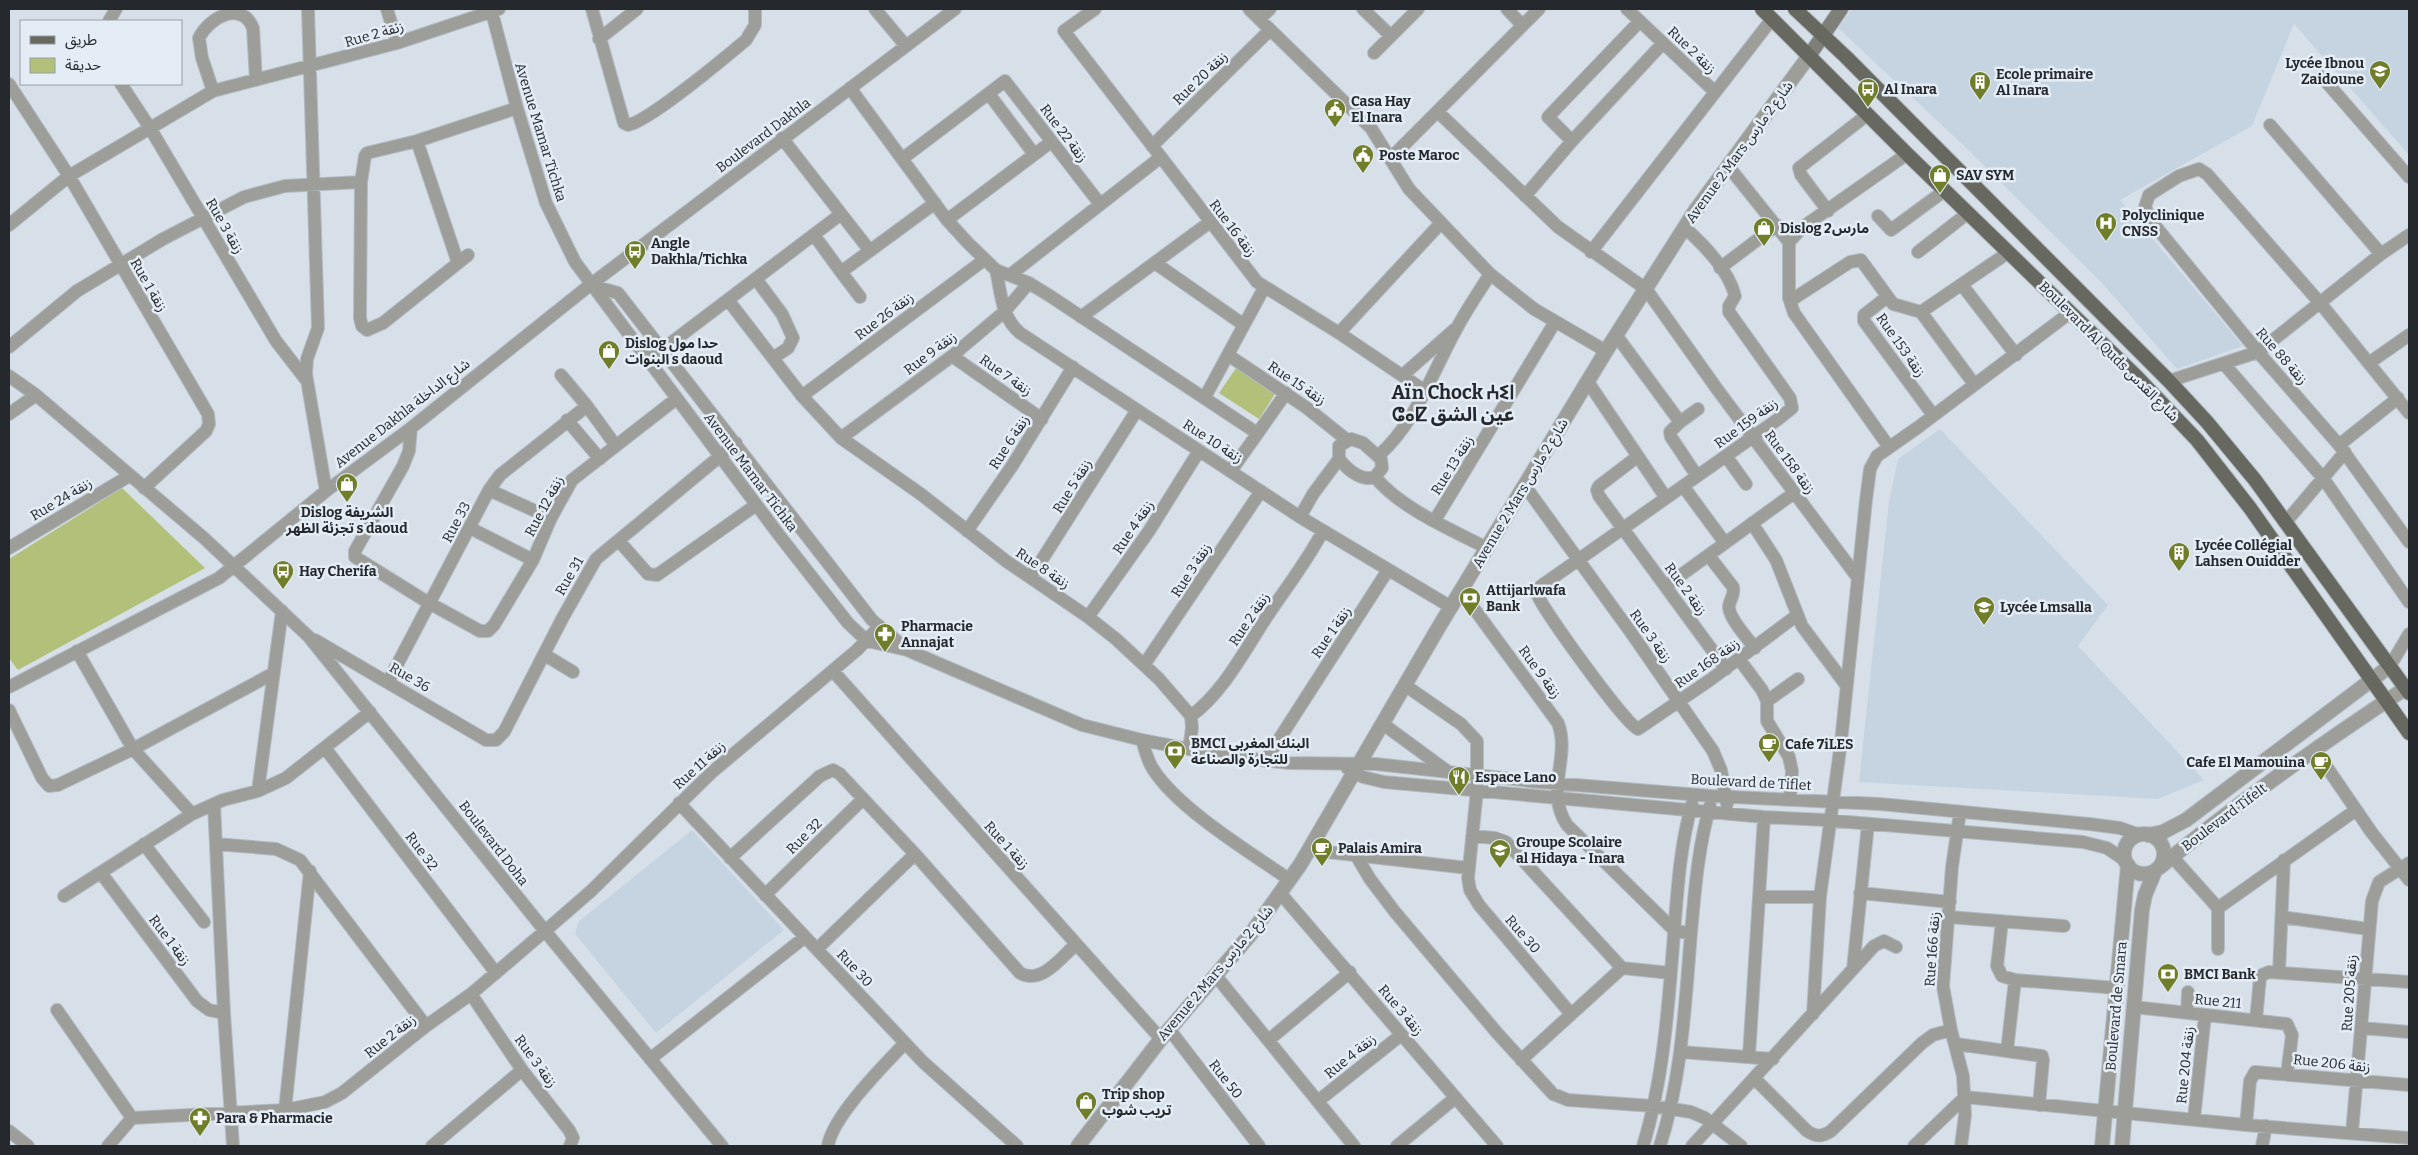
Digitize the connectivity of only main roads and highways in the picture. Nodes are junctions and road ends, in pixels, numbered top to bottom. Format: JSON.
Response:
{"nodes":[{"id":1,"x":1795,"y":9,"type":"edge"},
{"id":2,"x":1841,"y":9,"type":"edge"},
{"id":3,"x":1767,"y":14,"type":"edge"},
{"id":4,"x":1824,"y":36,"type":"junction"},
{"id":5,"x":1809,"y":56,"type":"junction"},
{"id":6,"x":2407,"y":691,"type":"edge"},
{"id":7,"x":2409,"y":733,"type":"edge"}],
"edges":[{"from":1,"to":4,"type":"main road","name":"Boulevard Al Quds شارع القدس"},
{"from":2,"to":4,"type":"main road","name":"Avenue 2 Mars شارع 2 مارس"},
{"from":3,"to":5,"type":"main road","name":"Boulevard Al Quds شارع القدس"},
{"from":4,"to":5,"type":"main road","name":"Avenue 2 Mars شارع 2 مارس"},
{"from":4,"to":6,"type":"main road","name":"Boulevard Al Quds شارع القدس"},
{"from":5,"to":7,"type":"main road","name":"Boulevard Al Quds شارع القدس"}]}
